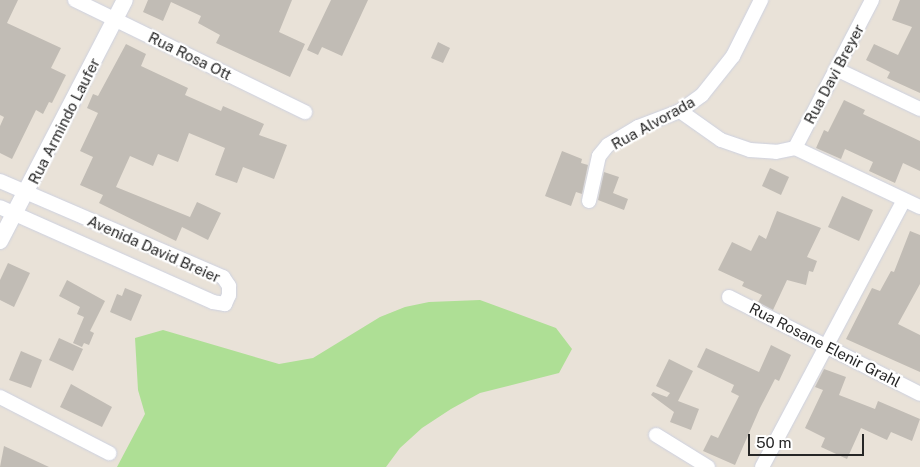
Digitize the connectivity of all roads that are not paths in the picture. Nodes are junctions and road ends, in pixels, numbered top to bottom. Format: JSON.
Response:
{"nodes":[{"id":1,"x":75,"y":0,"type":"edge"},
{"id":2,"x":125,"y":0,"type":"edge"},
{"id":3,"x":761,"y":0,"type":"edge"},
{"id":4,"x":872,"y":0,"type":"edge"},
{"id":5,"x":115,"y":19,"type":"junction"},
{"id":6,"x":836,"y":69,"type":"junction"},
{"id":7,"x":920,"y":109,"type":"edge"},
{"id":8,"x":680,"y":111,"type":"junction"},
{"id":9,"x":305,"y":112,"type":"dead end"},
{"id":10,"x":795,"y":148,"type":"junction"},
{"id":11,"x":0,"y":181,"type":"edge"},
{"id":12,"x":27,"y":193,"type":"junction"},
{"id":13,"x":589,"y":200,"type":"dead end"},
{"id":14,"x":904,"y":200,"type":"junction"},
{"id":15,"x":0,"y":207,"type":"edge"},
{"id":16,"x":920,"y":207,"type":"edge"},
{"id":17,"x":16,"y":214,"type":"junction"},
{"id":18,"x":0,"y":241,"type":"edge"},
{"id":19,"x":729,"y":297,"type":"dead end"},
{"id":20,"x":828,"y":345,"type":"junction"},
{"id":21,"x":920,"y":394,"type":"edge"},
{"id":22,"x":0,"y":398,"type":"edge"},
{"id":23,"x":656,"y":435,"type":"dead end"},
{"id":24,"x":109,"y":453,"type":"dead end"},
{"id":25,"x":708,"y":467,"type":"edge"},
{"id":26,"x":762,"y":467,"type":"edge"}],
"edges":[{"from":1,"to":5,"type":"street","name":"Rua Rosa Ott"},
{"from":2,"to":5,"type":"street","name":"Rua Armindo Laufer"},
{"from":3,"to":8,"type":"street","name":"Rua Alvorada"},
{"from":4,"to":6,"type":"street","name":"Rua Davi Breyer"},
{"from":5,"to":9,"type":"street","name":"Rua Rosa Ott"},
{"from":5,"to":12,"type":"street","name":"Rua Armindo Laufer"},
{"from":6,"to":7,"type":"street"},
{"from":6,"to":10,"type":"street","name":"Rua Davi Breyer"},
{"from":8,"to":10,"type":"street"},
{"from":8,"to":13,"type":"street","name":"Rua Alvorada"},
{"from":10,"to":14,"type":"street"},
{"from":11,"to":12,"type":"street","name":"Avenida David Breier"},
{"from":12,"to":17,"type":"street","name":"Rua Armindo Laufer"},
{"from":12,"to":17,"type":"street","name":"Avenida David Breier"},
{"from":14,"to":16,"type":"street"},
{"from":14,"to":20,"type":"street"},
{"from":15,"to":17,"type":"street","name":"Avenida David Breier"},
{"from":17,"to":18,"type":"street","name":"Rua Armindo Laufer"},
{"from":19,"to":20,"type":"street","name":"Rua Rosane Elenir Grahl"},
{"from":20,"to":21,"type":"street","name":"Rua Rosane Elenir Grahl"},
{"from":20,"to":26,"type":"street"},
{"from":22,"to":24,"type":"street"},
{"from":23,"to":25,"type":"street"}]}
